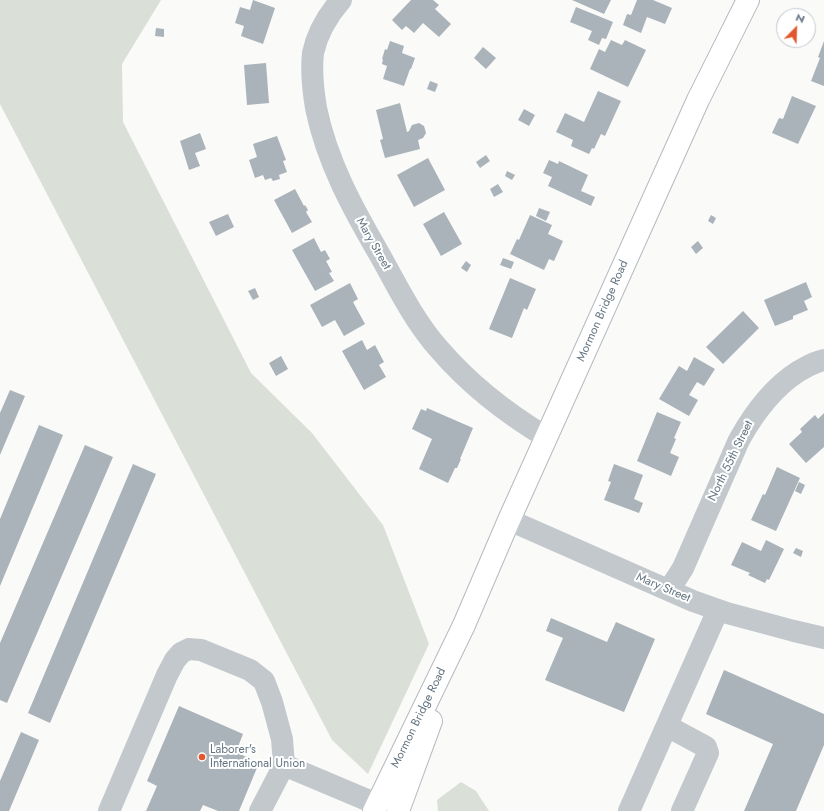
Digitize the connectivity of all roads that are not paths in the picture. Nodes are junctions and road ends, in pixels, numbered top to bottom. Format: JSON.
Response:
{"nodes":[{"id":1,"x":341,"y":0,"type":"edge"},
{"id":2,"x":748,"y":0,"type":"edge"},
{"id":3,"x":824,"y":360,"type":"edge"},
{"id":4,"x":546,"y":437,"type":"junction"},
{"id":5,"x":509,"y":520,"type":"junction"},
{"id":6,"x":669,"y":590,"type":"junction"},
{"id":7,"x":718,"y":610,"type":"junction"},
{"id":8,"x":464,"y":625,"type":"junction"},
{"id":9,"x":824,"y":638,"type":"edge"},
{"id":10,"x":666,"y":726,"type":"junction"},
{"id":11,"x":284,"y":766,"type":"junction"},
{"id":12,"x":381,"y":809,"type":"edge"},
{"id":13,"x":109,"y":811,"type":"edge"},
{"id":14,"x":260,"y":811,"type":"edge"},
{"id":15,"x":398,"y":811,"type":"edge"},
{"id":16,"x":629,"y":811,"type":"edge"},
{"id":17,"x":682,"y":811,"type":"edge"}],
"edges":[{"from":1,"to":4,"type":"street","name":"Mary Street"},
{"from":2,"to":4,"type":"main road","name":"Mormon Bridge Road"},
{"from":3,"to":6,"type":"street","name":"North 55th Street"},
{"from":4,"to":5,"type":"main road","name":"Mormon Bridge Road"},
{"from":5,"to":6,"type":"street","name":"Mary Street"},
{"from":5,"to":8,"type":"main road","name":"Mormon Bridge Road"},
{"from":6,"to":7,"type":"street","name":"Mary Street"},
{"from":7,"to":9,"type":"street","name":"Mary Street"},
{"from":7,"to":10,"type":"street"},
{"from":8,"to":12,"type":"main road","name":"Mormon Bridge Road"},
{"from":8,"to":15,"type":"main road","name":"Mormon Bridge Road"},
{"from":10,"to":16,"type":"street"},
{"from":10,"to":17,"type":"street"},
{"from":11,"to":12,"type":"street"},
{"from":11,"to":13,"type":"street"},
{"from":11,"to":14,"type":"street"}]}
